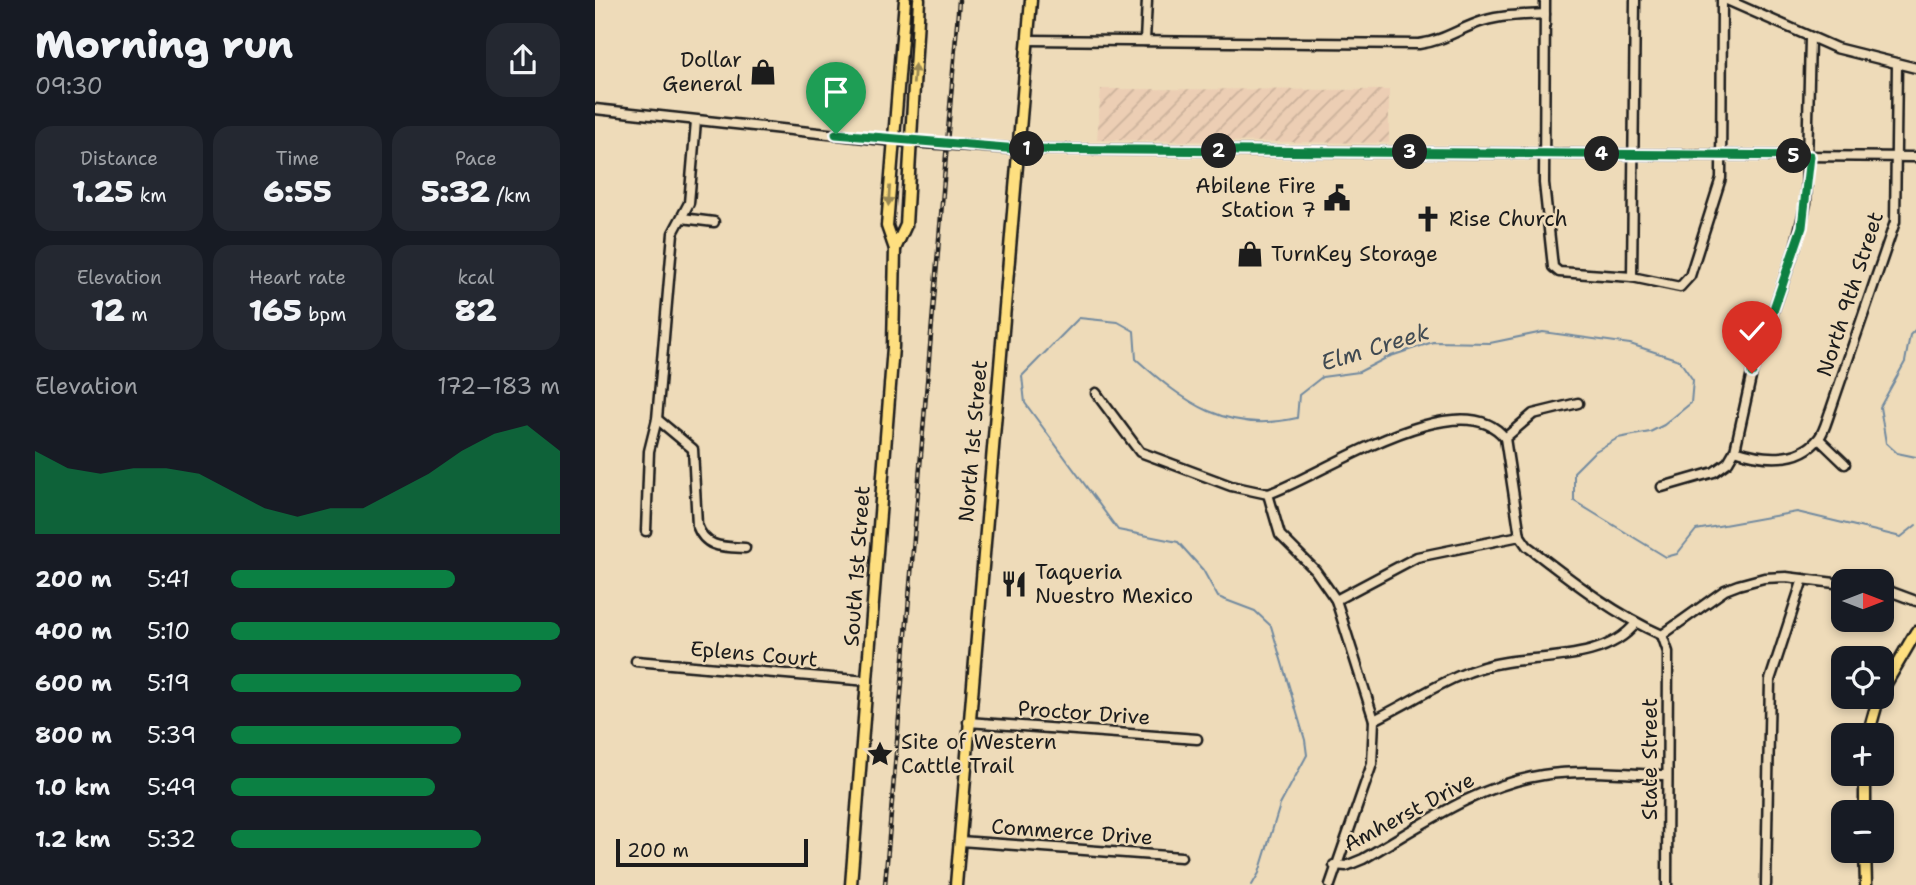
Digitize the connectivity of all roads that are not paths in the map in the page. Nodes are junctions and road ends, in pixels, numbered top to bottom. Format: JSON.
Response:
{"nodes":[{"id":1,"x":905,"y":0,"type":"edge"},
{"id":2,"x":919,"y":0,"type":"edge"},
{"id":3,"x":1031,"y":0,"type":"edge"},
{"id":4,"x":1147,"y":0,"type":"edge"},
{"id":5,"x":1545,"y":0,"type":"edge"},
{"id":6,"x":1635,"y":0,"type":"edge"},
{"id":7,"x":1725,"y":0,"type":"edge"},
{"id":8,"x":1545,"y":14,"type":"junction"},
{"id":9,"x":1810,"y":38,"type":"junction"},
{"id":10,"x":1028,"y":40,"type":"junction"},
{"id":11,"x":1145,"y":41,"type":"junction"},
{"id":12,"x":1897,"y":65,"type":"junction"},
{"id":13,"x":1916,"y":68,"type":"edge"},
{"id":14,"x":595,"y":109,"type":"edge"},
{"id":15,"x":696,"y":121,"type":"junction"},
{"id":16,"x":893,"y":141,"type":"junction"},
{"id":17,"x":910,"y":142,"type":"junction"},
{"id":18,"x":1018,"y":149,"type":"junction"},
{"id":19,"x":1543,"y":153,"type":"junction"},
{"id":20,"x":1635,"y":154,"type":"junction"},
{"id":21,"x":1723,"y":155,"type":"junction"},
{"id":22,"x":1810,"y":156,"type":"junction"},
{"id":23,"x":1896,"y":157,"type":"junction"},
{"id":24,"x":1916,"y":157,"type":"edge"},
{"id":25,"x":682,"y":218,"type":"junction"},
{"id":26,"x":714,"y":222,"type":"dead end"},
{"id":27,"x":895,"y":249,"type":"junction"},
{"id":28,"x":1632,"y":277,"type":"junction"},
{"id":29,"x":1096,"y":393,"type":"dead end"},
{"id":30,"x":1578,"y":402,"type":"dead end"},
{"id":31,"x":657,"y":419,"type":"junction"},
{"id":32,"x":1505,"y":438,"type":"junction"},
{"id":33,"x":1819,"y":439,"type":"junction"},
{"id":34,"x":1735,"y":450,"type":"junction"},
{"id":35,"x":1845,"y":464,"type":"dead end"},
{"id":36,"x":1663,"y":487,"type":"dead end"},
{"id":37,"x":1268,"y":494,"type":"junction"},
{"id":38,"x":646,"y":531,"type":"dead end"},
{"id":39,"x":1520,"y":536,"type":"junction"},
{"id":40,"x":745,"y":548,"type":"dead end"},
{"id":41,"x":1803,"y":579,"type":"junction"},
{"id":42,"x":1831,"y":582,"type":"edge"},
{"id":43,"x":1894,"y":593,"type":"edge"},
{"id":44,"x":1336,"y":600,"type":"junction"},
{"id":45,"x":1916,"y":601,"type":"edge"},
{"id":46,"x":1636,"y":624,"type":"junction"},
{"id":47,"x":1916,"y":632,"type":"edge"},
{"id":48,"x":1662,"y":635,"type":"junction"},
{"id":49,"x":636,"y":661,"type":"dead end"},
{"id":50,"x":1894,"y":670,"type":"edge"},
{"id":51,"x":868,"y":681,"type":"junction"},
{"id":52,"x":1374,"y":720,"type":"junction"},
{"id":53,"x":968,"y":722,"type":"junction"},
{"id":54,"x":1197,"y":739,"type":"dead end"},
{"id":55,"x":1667,"y":775,"type":"junction"},
{"id":56,"x":960,"y":841,"type":"junction"},
{"id":57,"x":1181,"y":857,"type":"dead end"},
{"id":58,"x":1865,"y":863,"type":"edge"},
{"id":59,"x":1334,"y":865,"type":"junction"},
{"id":60,"x":851,"y":885,"type":"edge"},
{"id":61,"x":956,"y":885,"type":"edge"},
{"id":62,"x":1330,"y":885,"type":"edge"},
{"id":63,"x":1667,"y":885,"type":"edge"},
{"id":64,"x":1766,"y":885,"type":"edge"},
{"id":65,"x":1866,"y":885,"type":"edge"}],
"edges":[{"from":1,"to":16,"type":"main road","name":"South 1st Street"},
{"from":17,"to":2,"type":"main road","name":"South 1st Street","one_way":true},
{"from":3,"to":10,"type":"main road","name":"North 1st Street"},
{"from":4,"to":11,"type":"street"},
{"from":5,"to":8,"type":"street"},
{"from":6,"to":20,"type":"street"},
{"from":7,"to":9,"type":"street"},
{"from":7,"to":21,"type":"street"},
{"from":8,"to":11,"type":"street"},
{"from":8,"to":19,"type":"street"},
{"from":9,"to":12,"type":"street"},
{"from":9,"to":22,"type":"street"},
{"from":10,"to":11,"type":"street"},
{"from":10,"to":18,"type":"main road","name":"North 1st Street"},
{"from":12,"to":13,"type":"street"},
{"from":12,"to":23,"type":"street","name":"North 9th Street"},
{"from":14,"to":15,"type":"street"},
{"from":15,"to":16,"type":"street"},
{"from":15,"to":25,"type":"street"},
{"from":16,"to":17,"type":"street"},
{"from":16,"to":27,"type":"main road","name":"South 1st Street","one_way":true},
{"from":17,"to":18,"type":"street"},
{"from":17,"to":27,"type":"main road","name":"South 1st Street"},
{"from":18,"to":19,"type":"street"},
{"from":18,"to":53,"type":"main road","name":"North 1st Street"},
{"from":19,"to":20,"type":"street"},
{"from":19,"to":28,"type":"street"},
{"from":20,"to":21,"type":"street"},
{"from":20,"to":28,"type":"street"},
{"from":21,"to":22,"type":"street"},
{"from":21,"to":28,"type":"street"},
{"from":22,"to":23,"type":"street"},
{"from":22,"to":34,"type":"street"},
{"from":23,"to":24,"type":"street"},
{"from":23,"to":33,"type":"street","name":"North 9th Street"},
{"from":25,"to":26,"type":"street"},
{"from":25,"to":31,"type":"street"},
{"from":27,"to":51,"type":"main road","name":"South 1st Street"},
{"from":29,"to":37,"type":"street"},
{"from":30,"to":32,"type":"street"},
{"from":31,"to":38,"type":"street"},
{"from":31,"to":40,"type":"street"},
{"from":32,"to":37,"type":"street"},
{"from":32,"to":39,"type":"street"},
{"from":33,"to":34,"type":"street"},
{"from":33,"to":35,"type":"street"},
{"from":34,"to":36,"type":"street"},
{"from":37,"to":44,"type":"street"},
{"from":39,"to":44,"type":"street"},
{"from":39,"to":46,"type":"street"},
{"from":41,"to":42,"type":"street"},
{"from":41,"to":48,"type":"street"},
{"from":41,"to":64,"type":"street"},
{"from":43,"to":45,"type":"street"},
{"from":44,"to":52,"type":"street"},
{"from":46,"to":48,"type":"street"},
{"from":46,"to":52,"type":"street"},
{"from":47,"to":50,"type":"main road"},
{"from":48,"to":55,"type":"street","name":"State Street"},
{"from":49,"to":51,"type":"street","name":"Eplens Court"},
{"from":51,"to":60,"type":"main road","name":"South 1st Street"},
{"from":52,"to":59,"type":"street"},
{"from":53,"to":54,"type":"street","name":"Proctor Drive"},
{"from":53,"to":56,"type":"main road","name":"North 1st Street"},
{"from":55,"to":59,"type":"street","name":"Amherst Drive"},
{"from":55,"to":63,"type":"street","name":"State Street"},
{"from":56,"to":57,"type":"street","name":"Commerce Drive"},
{"from":56,"to":61,"type":"main road","name":"North 1st Street"},
{"from":58,"to":65,"type":"main road"},
{"from":59,"to":62,"type":"street"}]}
